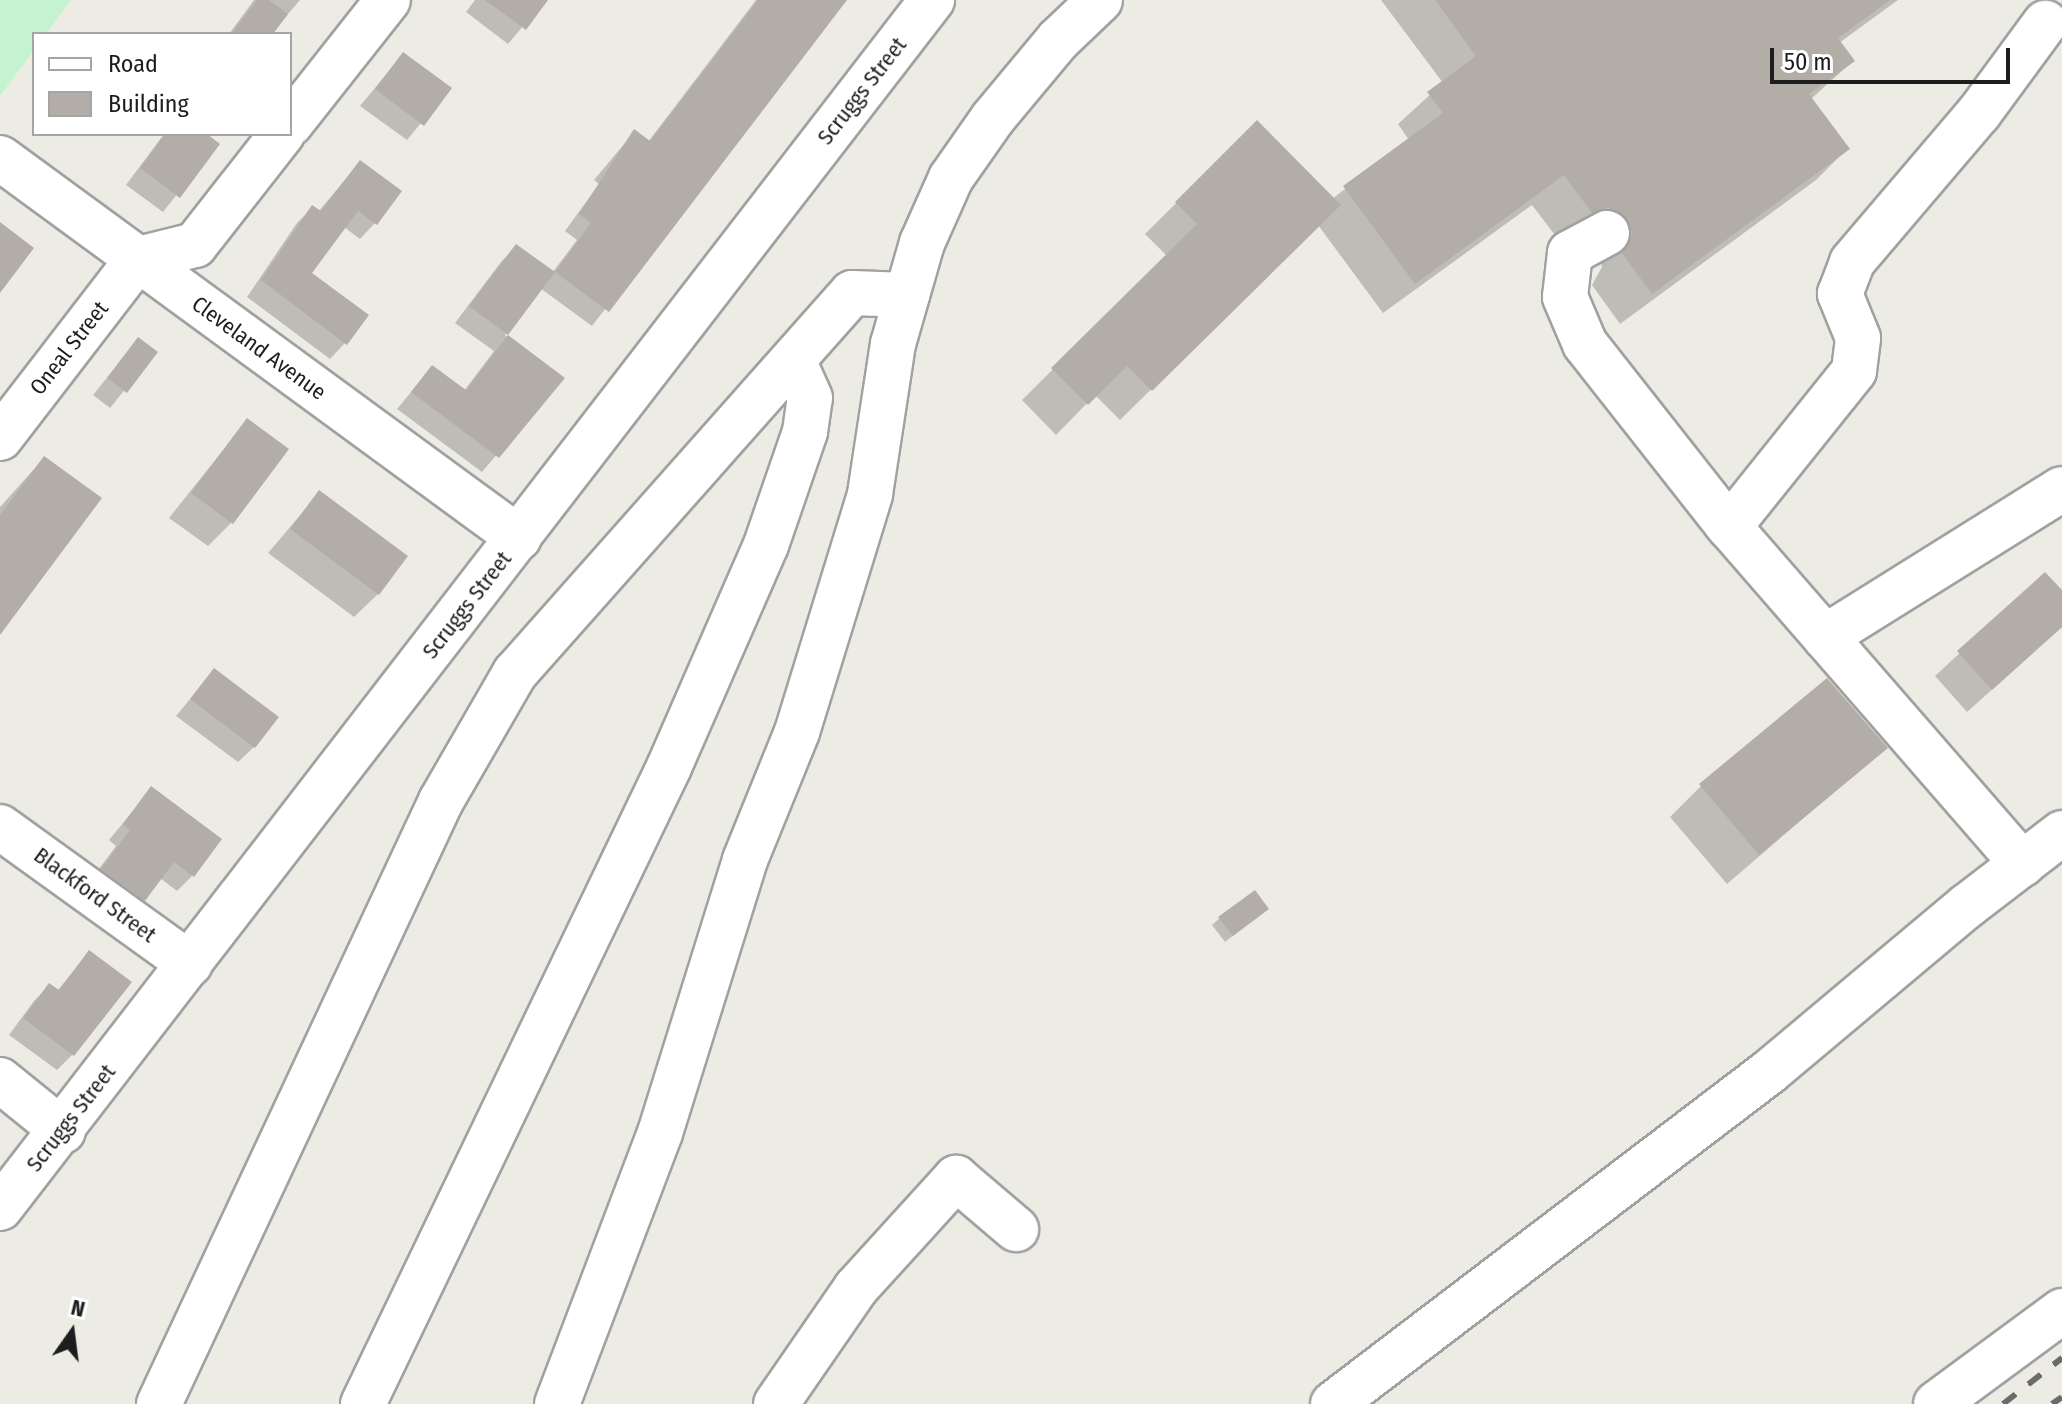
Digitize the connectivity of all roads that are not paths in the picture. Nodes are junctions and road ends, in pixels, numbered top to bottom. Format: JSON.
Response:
{"nodes":[{"id":1,"x":388,"y":0,"type":"edge"},
{"id":2,"x":932,"y":0,"type":"edge"},
{"id":3,"x":1100,"y":0,"type":"edge"},
{"id":4,"x":2044,"y":19,"type":"edge"},
{"id":5,"x":292,"y":121,"type":"edge"},
{"id":6,"x":280,"y":136,"type":"edge"},
{"id":7,"x":0,"y":158,"type":"edge"},
{"id":8,"x":1607,"y":233,"type":"dead end"},
{"id":9,"x":138,"y":259,"type":"junction"},
{"id":10,"x":907,"y":295,"type":"junction"},
{"id":11,"x":794,"y":362,"type":"junction"},
{"id":12,"x":0,"y":438,"type":"edge"},
{"id":13,"x":2062,"y":489,"type":"edge"},
{"id":14,"x":1729,"y":527,"type":"junction"},
{"id":15,"x":519,"y":538,"type":"junction"},
{"id":16,"x":1825,"y":637,"type":"junction"},
{"id":17,"x":0,"y":827,"type":"edge"},
{"id":18,"x":2062,"y":833,"type":"edge"},
{"id":19,"x":2022,"y":864,"type":"junction"},
{"id":20,"x":190,"y":964,"type":"junction"},
{"id":21,"x":0,"y":1080,"type":"edge"},
{"id":22,"x":63,"y":1131,"type":"junction"},
{"id":23,"x":0,"y":1208,"type":"edge"},
{"id":24,"x":1016,"y":1229,"type":"dead end"},
{"id":25,"x":2062,"y":1311,"type":"edge"},
{"id":26,"x":159,"y":1404,"type":"edge"},
{"id":27,"x":363,"y":1404,"type":"edge"},
{"id":28,"x":557,"y":1404,"type":"edge"},
{"id":29,"x":776,"y":1404,"type":"edge"},
{"id":30,"x":1333,"y":1404,"type":"edge"},
{"id":31,"x":1936,"y":1404,"type":"edge"}],
"edges":[{"from":1,"to":5,"type":"street"},
{"from":2,"to":15,"type":"street","name":"Scruggs Street"},
{"from":3,"to":10,"type":"street"},
{"from":4,"to":14,"type":"street"},
{"from":6,"to":9,"type":"street"},
{"from":7,"to":9,"type":"street","name":"Cleveland Avenue"},
{"from":8,"to":14,"type":"street"},
{"from":9,"to":12,"type":"street","name":"Oneal Street"},
{"from":9,"to":15,"type":"street","name":"Cleveland Avenue"},
{"from":10,"to":11,"type":"street"},
{"from":10,"to":28,"type":"street"},
{"from":11,"to":26,"type":"street"},
{"from":11,"to":27,"type":"street"},
{"from":13,"to":16,"type":"street"},
{"from":14,"to":16,"type":"street"},
{"from":15,"to":20,"type":"street","name":"Scruggs Street"},
{"from":16,"to":19,"type":"street"},
{"from":17,"to":20,"type":"street","name":"Blackford Street"},
{"from":18,"to":19,"type":"street"},
{"from":19,"to":30,"type":"street"},
{"from":20,"to":22,"type":"street","name":"Scruggs Street"},
{"from":21,"to":22,"type":"street"},
{"from":22,"to":23,"type":"street","name":"Scruggs Street"},
{"from":24,"to":29,"type":"street"},
{"from":25,"to":31,"type":"street"}]}
